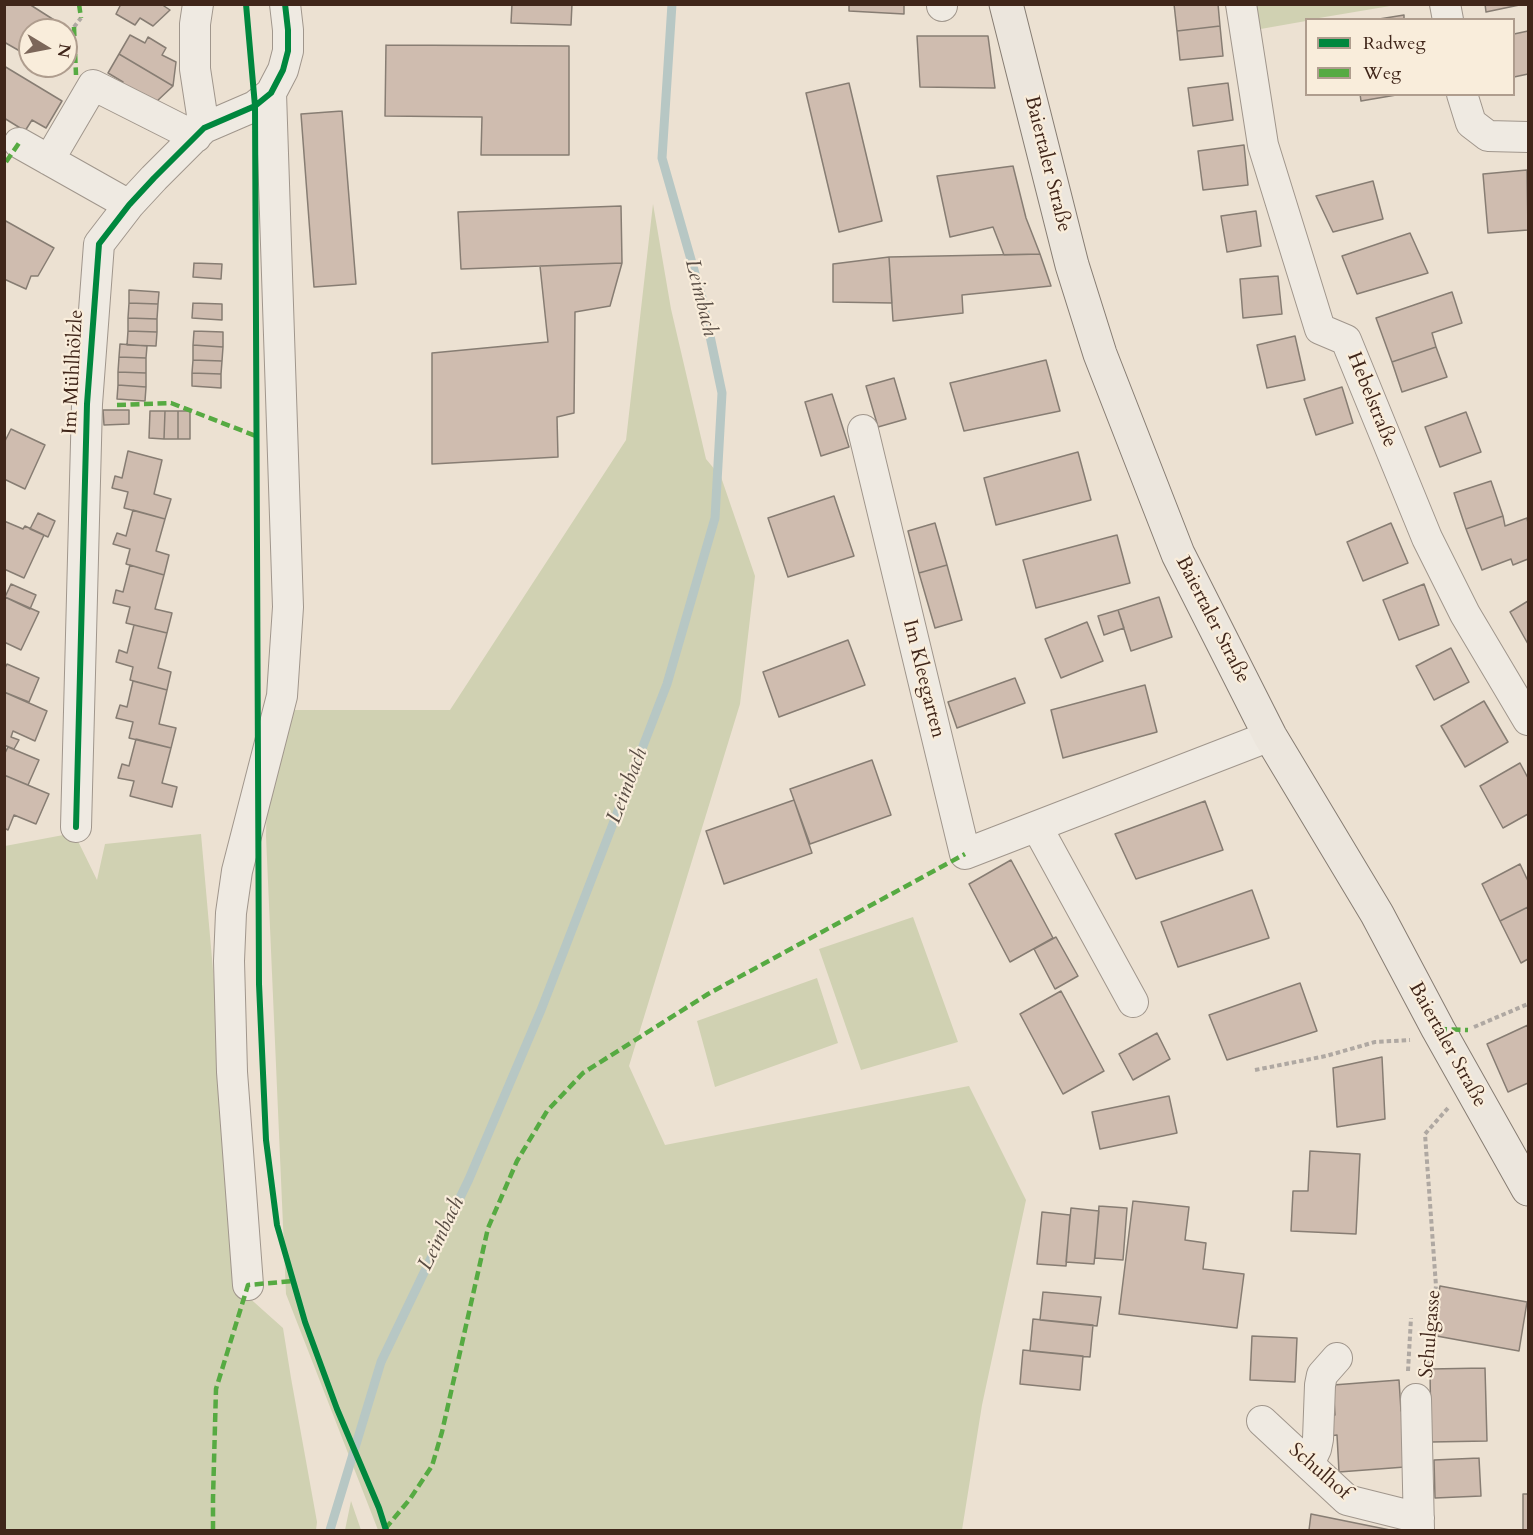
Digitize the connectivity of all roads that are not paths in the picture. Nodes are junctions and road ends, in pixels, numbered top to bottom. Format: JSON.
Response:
{"nodes":[{"id":1,"x":198,"y":4,"type":"edge"},
{"id":2,"x":285,"y":4,"type":"edge"},
{"id":3,"x":1006,"y":4,"type":"edge"},
{"id":4,"x":1241,"y":4,"type":"edge"},
{"id":5,"x":271,"y":93,"type":"junction"},
{"id":6,"x":1463,"y":96,"type":"edge"},
{"id":7,"x":200,"y":133,"type":"junction"},
{"id":8,"x":1528,"y":137,"type":"edge"},
{"id":9,"x":19,"y":143,"type":"dead end"},
{"id":10,"x":49,"y":160,"type":"junction"},
{"id":11,"x":129,"y":206,"type":"junction"},
{"id":12,"x":863,"y":430,"type":"dead end"},
{"id":13,"x":1528,"y":720,"type":"edge"},
{"id":14,"x":1270,"y":736,"type":"junction"},
{"id":15,"x":76,"y":827,"type":"dead end"},
{"id":16,"x":1037,"y":827,"type":"junction"},
{"id":17,"x":1134,"y":1002,"type":"dead end"},
{"id":18,"x":1528,"y":1189,"type":"edge"},
{"id":19,"x":248,"y":1285,"type":"dead end"},
{"id":20,"x":1337,"y":1359,"type":"dead end"},
{"id":21,"x":1416,"y":1399,"type":"road end"},
{"id":22,"x":1262,"y":1421,"type":"dead end"},
{"id":23,"x":1309,"y":1464,"type":"junction"},
{"id":24,"x":1419,"y":1524,"type":"edge"}],
"edges":[{"from":1,"to":7,"type":"street"},
{"from":2,"to":5,"type":"street","name":"Im Mühlhölzle"},
{"from":3,"to":14,"type":"main road","name":"Baiertaler Straße"},
{"from":4,"to":13,"type":"street","name":"Hebelstraße"},
{"from":5,"to":7,"type":"street","name":"Im Mühlhölzle"},
{"from":5,"to":19,"type":"street"},
{"from":6,"to":8,"type":"street"},
{"from":7,"to":10,"type":"street"},
{"from":7,"to":11,"type":"street","name":"Im Mühlhölzle"},
{"from":9,"to":10,"type":"street"},
{"from":10,"to":11,"type":"street"},
{"from":11,"to":15,"type":"street","name":"Im Mühlhölzle"},
{"from":12,"to":16,"type":"street","name":"Im Kleegarten"},
{"from":14,"to":16,"type":"street","name":"Im Kleegarten"},
{"from":14,"to":18,"type":"main road","name":"Baiertaler Straße"},
{"from":16,"to":17,"type":"street"},
{"from":20,"to":23,"type":"street"},
{"from":21,"to":24,"type":"street","name":"Schulgasse"},
{"from":22,"to":23,"type":"street","name":"Schulhof"},
{"from":23,"to":24,"type":"street","name":"Schulhof"}]}
